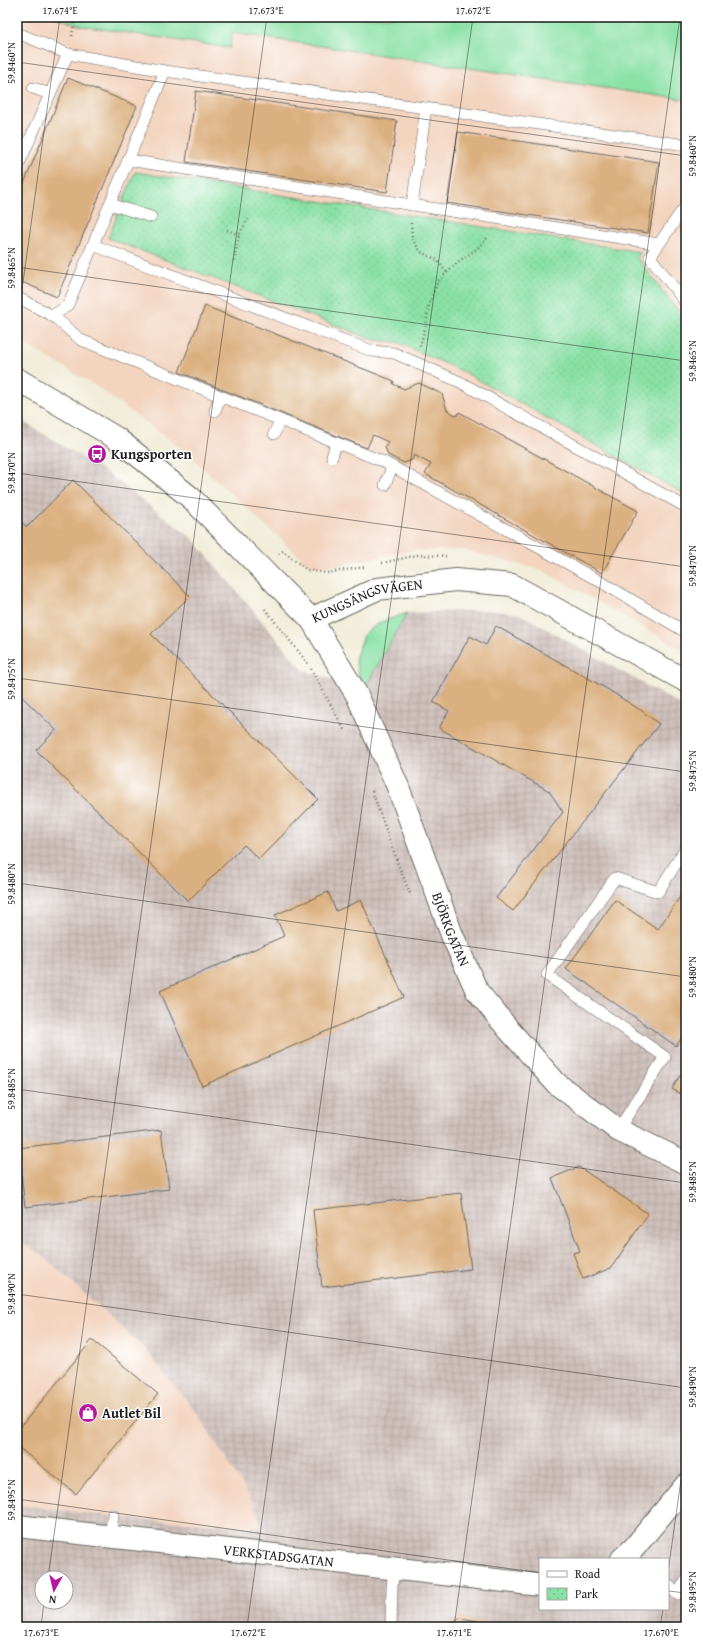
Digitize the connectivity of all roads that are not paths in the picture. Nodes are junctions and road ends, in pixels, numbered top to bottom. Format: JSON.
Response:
{"nodes":[{"id":1,"x":20,"y":34,"type":"dead end"},
{"id":2,"x":68,"y":54,"type":"junction"},
{"id":3,"x":165,"y":71,"type":"junction"},
{"id":4,"x":33,"y":88,"type":"dead end"},
{"id":5,"x":50,"y":94,"type":"junction"},
{"id":6,"x":426,"y":108,"type":"junction"},
{"id":7,"x":686,"y":145,"type":"edge"},
{"id":8,"x":20,"y":152,"type":"edge"},
{"id":9,"x":128,"y":160,"type":"junction"},
{"id":10,"x":17,"y":168,"type":"edge"},
{"id":11,"x":110,"y":204,"type":"junction"},
{"id":12,"x":412,"y":205,"type":"junction"},
{"id":13,"x":686,"y":205,"type":"edge"},
{"id":14,"x":151,"y":217,"type":"dead end"},
{"id":15,"x":93,"y":244,"type":"junction"},
{"id":16,"x":659,"y":244,"type":"junction"},
{"id":17,"x":17,"y":297,"type":"edge"},
{"id":18,"x":686,"y":303,"type":"edge"},
{"id":19,"x":53,"y":316,"type":"junction"},
{"id":20,"x":17,"y":379,"type":"edge"},
{"id":21,"x":220,"y":396,"type":"junction"},
{"id":22,"x":215,"y":411,"type":"dead end"},
{"id":23,"x":280,"y":420,"type":"junction"},
{"id":24,"x":274,"y":434,"type":"dead end"},
{"id":25,"x":336,"y":443,"type":"junction"},
{"id":26,"x":332,"y":457,"type":"dead end"},
{"id":27,"x":392,"y":467,"type":"junction"},
{"id":28,"x":385,"y":485,"type":"dead end"},
{"id":29,"x":686,"y":507,"type":"edge"},
{"id":30,"x":311,"y":619,"type":"junction"},
{"id":31,"x":686,"y":632,"type":"edge"},
{"id":32,"x":686,"y":682,"type":"edge"},
{"id":33,"x":686,"y":848,"type":"edge"},
{"id":34,"x":618,"y":1130,"type":"junction"},
{"id":35,"x":686,"y":1163,"type":"edge"},
{"id":36,"x":686,"y":1485,"type":"edge"},
{"id":37,"x":113,"y":1515,"type":"dead end"},
{"id":38,"x":17,"y":1526,"type":"edge"},
{"id":39,"x":110,"y":1537,"type":"junction"},
{"id":40,"x":632,"y":1556,"type":"edge"},
{"id":41,"x":394,"y":1569,"type":"junction"},
{"id":42,"x":686,"y":1582,"type":"edge"},
{"id":43,"x":539,"y":1585,"type":"edge"},
{"id":44,"x":669,"y":1586,"type":"edge"},
{"id":45,"x":391,"y":1627,"type":"edge"}],
"edges":[{"from":1,"to":2,"type":"lane"},
{"from":2,"to":3,"type":"lane"},
{"from":2,"to":5,"type":"lane"},
{"from":3,"to":6,"type":"lane"},
{"from":3,"to":9,"type":"lane"},
{"from":4,"to":5,"type":"lane"},
{"from":5,"to":8,"type":"lane"},
{"from":6,"to":7,"type":"lane"},
{"from":6,"to":12,"type":"lane"},
{"from":8,"to":10,"type":"lane"},
{"from":9,"to":11,"type":"lane"},
{"from":9,"to":12,"type":"lane"},
{"from":11,"to":14,"type":"lane"},
{"from":11,"to":15,"type":"lane"},
{"from":12,"to":16,"type":"lane"},
{"from":13,"to":16,"type":"lane"},
{"from":15,"to":19,"type":"lane"},
{"from":15,"to":29,"type":"lane"},
{"from":16,"to":18,"type":"lane"},
{"from":17,"to":19,"type":"lane"},
{"from":19,"to":21,"type":"lane"},
{"from":20,"to":30,"type":"street","name":"KUNGSÄNGSVÄGEN"},
{"from":21,"to":22,"type":"lane"},
{"from":21,"to":23,"type":"lane"},
{"from":23,"to":24,"type":"lane"},
{"from":23,"to":25,"type":"lane"},
{"from":25,"to":26,"type":"lane"},
{"from":25,"to":27,"type":"lane"},
{"from":27,"to":28,"type":"lane"},
{"from":27,"to":31,"type":"lane"},
{"from":30,"to":32,"type":"street","name":"KUNGSÄNGSVÄGEN"},
{"from":30,"to":34,"type":"street","name":"BJÖRKGATAN"},
{"from":33,"to":34,"type":"lane"},
{"from":34,"to":35,"type":"street","name":"BJÖRKGATAN"},
{"from":36,"to":40,"type":"street"},
{"from":37,"to":39,"type":"lane"},
{"from":38,"to":39,"type":"street","name":"VERKSTADSGATAN"},
{"from":39,"to":41,"type":"street","name":"VERKSTADSGATAN"},
{"from":41,"to":43,"type":"street","name":"VERKSTADSGATAN"},
{"from":41,"to":45,"type":"lane"},
{"from":42,"to":44,"type":"lane"}]}
